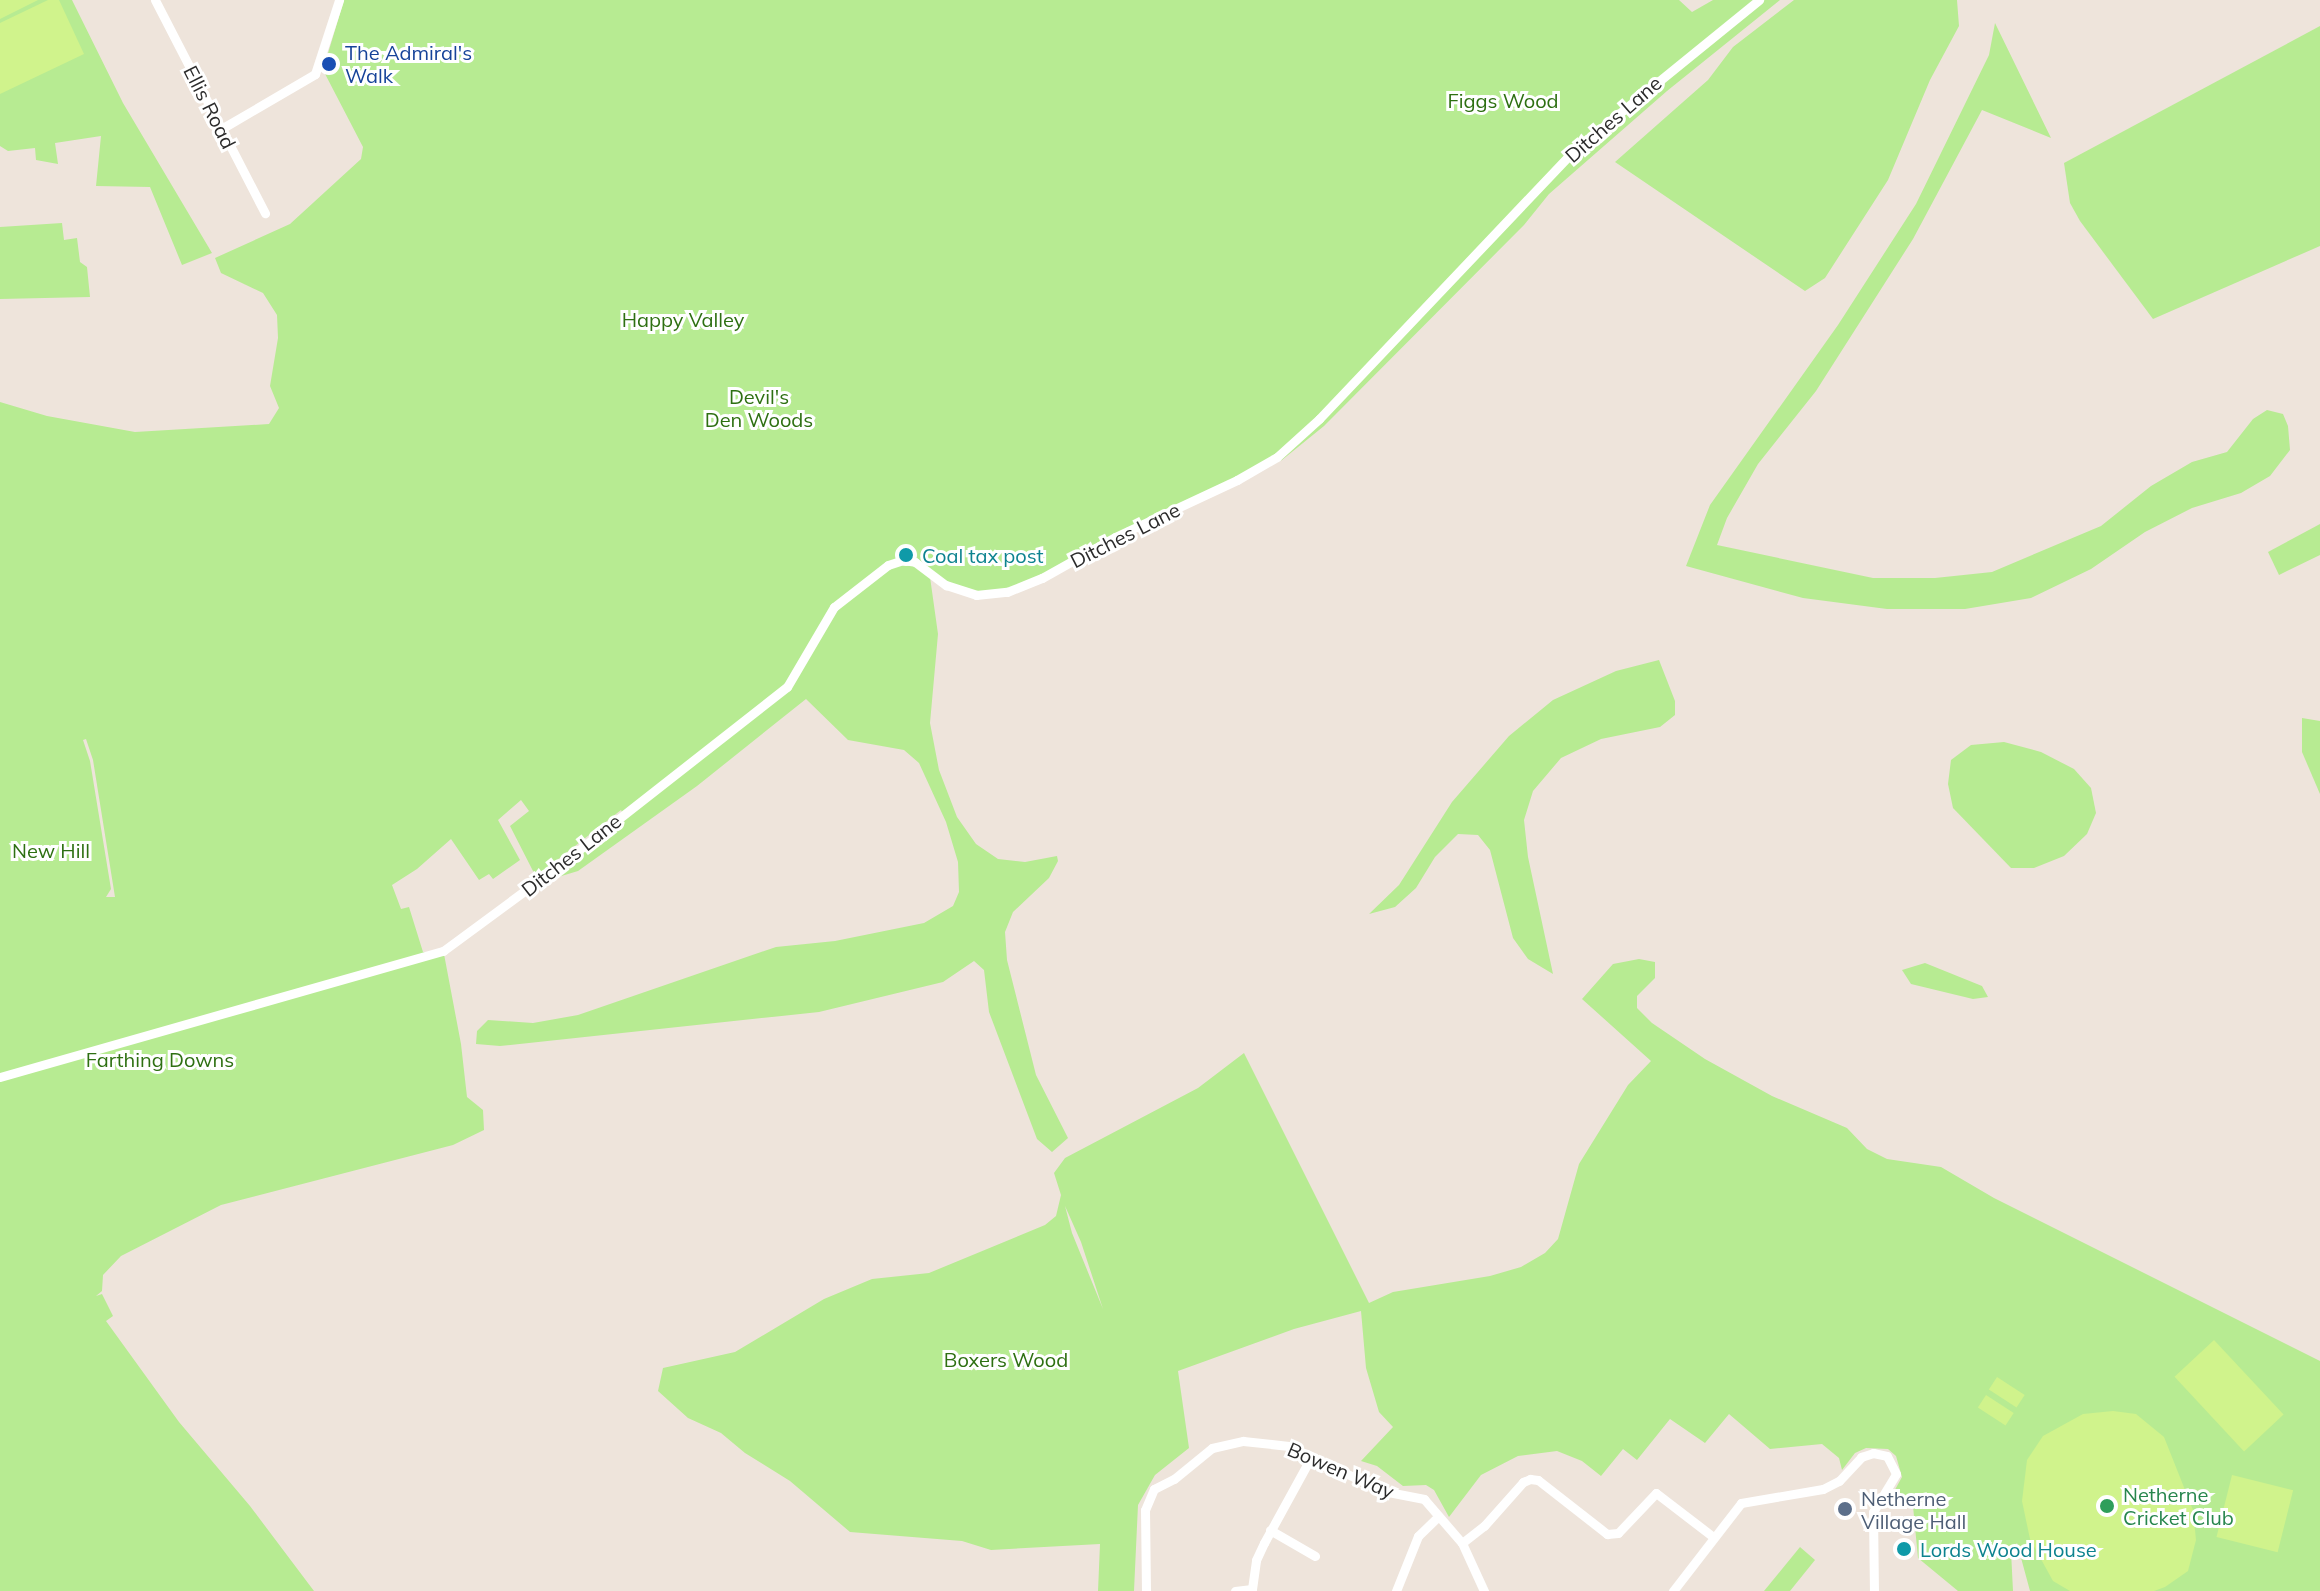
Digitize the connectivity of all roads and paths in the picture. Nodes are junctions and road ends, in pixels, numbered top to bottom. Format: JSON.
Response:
{"nodes":[{"id":1,"x":155,"y":0,"type":"edge"},
{"id":2,"x":339,"y":0,"type":"edge"},
{"id":3,"x":1759,"y":0,"type":"edge"},
{"id":4,"x":221,"y":129,"type":"junction"},
{"id":5,"x":265,"y":213,"type":"dead end"},
{"id":6,"x":0,"y":1077,"type":"edge"},
{"id":7,"x":1311,"y":1457,"type":"junction"},
{"id":8,"x":1438,"y":1517,"type":"junction"},
{"id":9,"x":1270,"y":1530,"type":"junction"},
{"id":10,"x":1712,"y":1536,"type":"junction"},
{"id":11,"x":1462,"y":1543,"type":"junction"},
{"id":12,"x":1315,"y":1556,"type":"dead end"},
{"id":13,"x":1146,"y":1591,"type":"edge"},
{"id":14,"x":1235,"y":1591,"type":"edge"},
{"id":15,"x":1396,"y":1591,"type":"edge"},
{"id":16,"x":1484,"y":1591,"type":"edge"},
{"id":17,"x":1673,"y":1591,"type":"edge"},
{"id":18,"x":1874,"y":1591,"type":"edge"}],
"edges":[{"from":1,"to":4,"type":"street","name":"Ellis Road"},
{"from":2,"to":4,"type":"street"},
{"from":3,"to":6,"type":"street","name":"Ditches Lane"},
{"from":4,"to":5,"type":"street","name":"Ellis Road"},
{"from":7,"to":8,"type":"street","name":"Bowen Way"},
{"from":7,"to":9,"type":"street"},
{"from":7,"to":13,"type":"street","name":"Bowen Way"},
{"from":8,"to":11,"type":"street","name":"Bowen Way"},
{"from":8,"to":15,"type":"street"},
{"from":9,"to":12,"type":"street"},
{"from":9,"to":14,"type":"street"},
{"from":10,"to":11,"type":"street"},
{"from":10,"to":17,"type":"street"},
{"from":10,"to":18,"type":"street"},
{"from":11,"to":16,"type":"street","name":"Bowen Way"}]}
